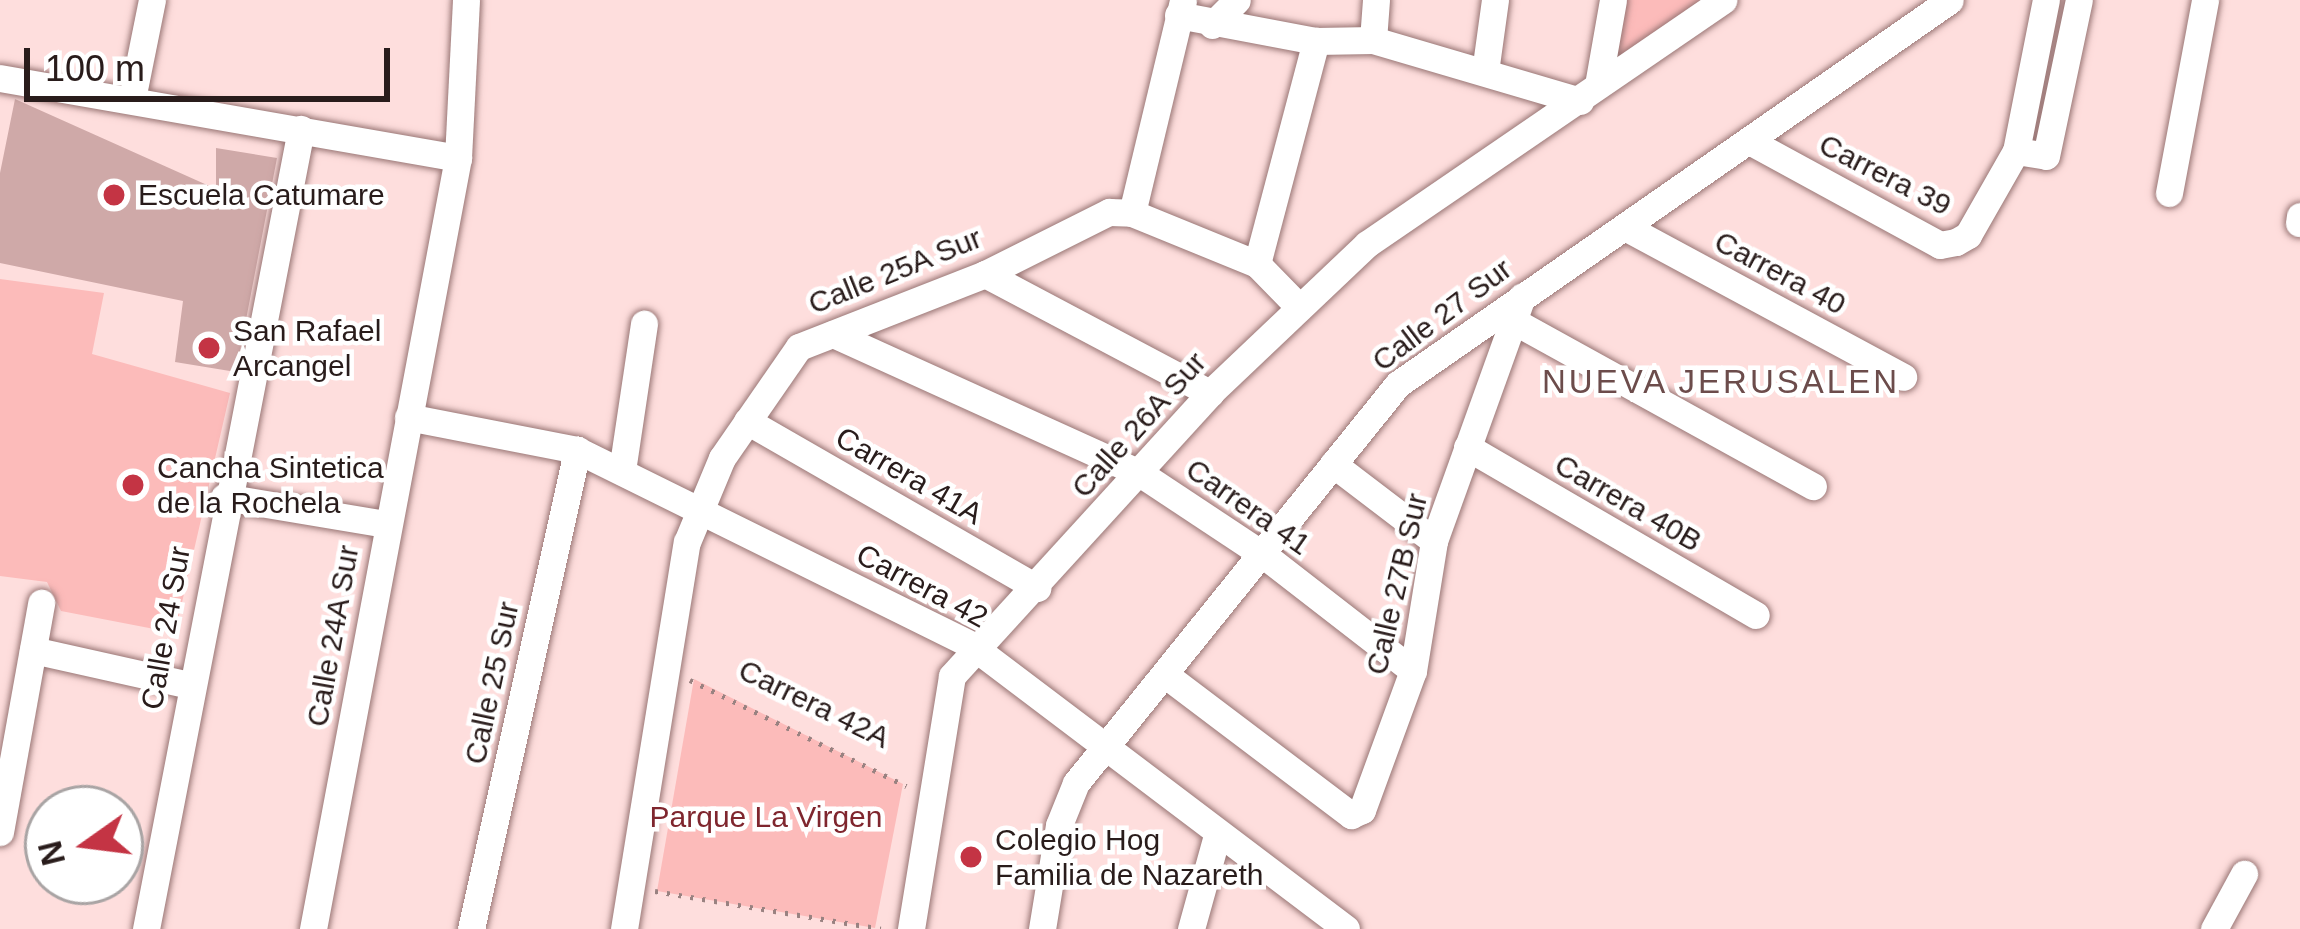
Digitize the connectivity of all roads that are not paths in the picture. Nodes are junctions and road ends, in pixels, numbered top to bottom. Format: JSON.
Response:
{"nodes":[{"id":1,"x":152,"y":0,"type":"edge"},
{"id":2,"x":466,"y":0,"type":"edge"},
{"id":3,"x":1238,"y":0,"type":"edge"},
{"id":4,"x":1376,"y":0,"type":"edge"},
{"id":5,"x":1496,"y":0,"type":"edge"},
{"id":6,"x":1613,"y":0,"type":"edge"},
{"id":7,"x":1724,"y":0,"type":"edge"},
{"id":8,"x":1950,"y":0,"type":"edge"},
{"id":9,"x":2046,"y":0,"type":"edge"},
{"id":10,"x":2079,"y":0,"type":"edge"},
{"id":11,"x":2206,"y":0,"type":"edge"},
{"id":12,"x":1181,"y":8,"type":"edge"},
{"id":13,"x":1212,"y":25,"type":"junction"},
{"id":14,"x":1372,"y":40,"type":"junction"},
{"id":15,"x":1316,"y":41,"type":"junction"},
{"id":16,"x":1485,"y":72,"type":"junction"},
{"id":17,"x":0,"y":78,"type":"edge"},
{"id":18,"x":1589,"y":93,"type":"junction"},
{"id":19,"x":132,"y":99,"type":"junction"},
{"id":20,"x":301,"y":129,"type":"junction"},
{"id":21,"x":1751,"y":142,"type":"junction"},
{"id":22,"x":2017,"y":152,"type":"junction"},
{"id":23,"x":458,"y":158,"type":"junction"},
{"id":24,"x":2169,"y":193,"type":"dead end"},
{"id":25,"x":1132,"y":213,"type":"junction"},
{"id":26,"x":1625,"y":227,"type":"junction"},
{"id":27,"x":1257,"y":264,"type":"junction"},
{"id":28,"x":985,"y":274,"type":"junction"},
{"id":29,"x":1524,"y":292,"type":"junction"},
{"id":30,"x":1297,"y":305,"type":"junction"},
{"id":31,"x":1510,"y":319,"type":"junction"},
{"id":32,"x":644,"y":324,"type":"dead end"},
{"id":33,"x":833,"y":334,"type":"junction"},
{"id":34,"x":1903,"y":377,"type":"dead end"},
{"id":35,"x":1210,"y":393,"type":"junction"},
{"id":36,"x":408,"y":417,"type":"junction"},
{"id":37,"x":747,"y":421,"type":"junction"},
{"id":38,"x":1467,"y":447,"type":"junction"},
{"id":39,"x":577,"y":450,"type":"junction"},
{"id":40,"x":1333,"y":464,"type":"junction"},
{"id":41,"x":622,"y":471,"type":"junction"},
{"id":42,"x":1141,"y":474,"type":"junction"},
{"id":43,"x":1813,"y":486,"type":"dead end"},
{"id":44,"x":224,"y":497,"type":"junction"},
{"id":45,"x":700,"y":510,"type":"junction"},
{"id":46,"x":386,"y":524,"type":"junction"},
{"id":47,"x":1434,"y":542,"type":"junction"},
{"id":48,"x":1265,"y":556,"type":"junction"},
{"id":49,"x":1037,"y":588,"type":"junction"},
{"id":50,"x":41,"y":603,"type":"dead end"},
{"id":51,"x":1756,"y":615,"type":"dead end"},
{"id":52,"x":33,"y":650,"type":"junction"},
{"id":53,"x":977,"y":650,"type":"junction"},
{"id":54,"x":1413,"y":671,"type":"junction"},
{"id":55,"x":1167,"y":676,"type":"junction"},
{"id":56,"x":189,"y":685,"type":"junction"},
{"id":57,"x":1103,"y":752,"type":"junction"},
{"id":58,"x":0,"y":832,"type":"edge"},
{"id":59,"x":1216,"y":835,"type":"junction"},
{"id":60,"x":2244,"y":874,"type":"dead end"},
{"id":61,"x":146,"y":929,"type":"edge"},
{"id":62,"x":314,"y":929,"type":"edge"},
{"id":63,"x":471,"y":929,"type":"edge"},
{"id":64,"x":625,"y":929,"type":"edge"},
{"id":65,"x":911,"y":929,"type":"edge"},
{"id":66,"x":1042,"y":929,"type":"edge"},
{"id":67,"x":1191,"y":929,"type":"edge"},
{"id":68,"x":1345,"y":929,"type":"edge"},
{"id":69,"x":2214,"y":929,"type":"edge"}],
"edges":[{"from":1,"to":19,"type":"street"},
{"from":2,"to":23,"type":"street","name":"Calle 24A Sur"},
{"from":3,"to":13,"type":"street"},
{"from":4,"to":14,"type":"street"},
{"from":5,"to":16,"type":"street"},
{"from":6,"to":18,"type":"street"},
{"from":7,"to":18,"type":"street","name":"Calle 26A Sur"},
{"from":8,"to":21,"type":"street","name":"Calle 27 Sur"},
{"from":9,"to":22,"type":"street","name":"Carrera 39"},
{"from":10,"to":22,"type":"street"},
{"from":11,"to":24,"type":"street"},
{"from":12,"to":13,"type":"street"},
{"from":12,"to":25,"type":"street"},
{"from":13,"to":15,"type":"street"},
{"from":14,"to":15,"type":"street"},
{"from":14,"to":16,"type":"street"},
{"from":15,"to":27,"type":"street"},
{"from":16,"to":18,"type":"street"},
{"from":17,"to":19,"type":"street"},
{"from":18,"to":30,"type":"street","name":"Calle 26A Sur"},
{"from":19,"to":20,"type":"street"},
{"from":20,"to":23,"type":"street"},
{"from":20,"to":44,"type":"street","name":"Calle 24 Sur"},
{"from":21,"to":22,"type":"street","name":"Carrera 39"},
{"from":21,"to":26,"type":"street","name":"Calle 27 Sur"},
{"from":23,"to":36,"type":"street","name":"Calle 24A Sur"},
{"from":25,"to":27,"type":"street"},
{"from":25,"to":28,"type":"street","name":"Calle 25A Sur"},
{"from":26,"to":29,"type":"street","name":"Calle 27 Sur"},
{"from":26,"to":34,"type":"street","name":"Carrera 40"},
{"from":27,"to":30,"type":"street"},
{"from":28,"to":33,"type":"street","name":"Calle 25A Sur"},
{"from":28,"to":35,"type":"street"},
{"from":29,"to":31,"type":"street","name":"Calle 27B Sur"},
{"from":29,"to":40,"type":"street","name":"Calle 27 Sur"},
{"from":30,"to":35,"type":"street","name":"Calle 26A Sur"},
{"from":31,"to":38,"type":"street","name":"Calle 27B Sur"},
{"from":31,"to":43,"type":"street"},
{"from":32,"to":41,"type":"street"},
{"from":33,"to":37,"type":"street","name":"Calle 25A Sur"},
{"from":33,"to":42,"type":"street","name":"Carrera 41"},
{"from":35,"to":42,"type":"street","name":"Calle 26A Sur"},
{"from":36,"to":39,"type":"street","name":"Carrera 42"},
{"from":36,"to":46,"type":"street","name":"Calle 24A Sur"},
{"from":37,"to":45,"type":"street","name":"Calle 25A Sur"},
{"from":37,"to":49,"type":"street","name":"Carrera 41A"},
{"from":38,"to":47,"type":"street","name":"Calle 27B Sur"},
{"from":38,"to":51,"type":"street","name":"Carrera 40B"},
{"from":39,"to":41,"type":"street","name":"Carrera 42"},
{"from":39,"to":63,"type":"street","name":"Calle 25 Sur"},
{"from":40,"to":47,"type":"street"},
{"from":40,"to":48,"type":"street","name":"Calle 27 Sur"},
{"from":41,"to":45,"type":"street","name":"Carrera 42"},
{"from":42,"to":48,"type":"street","name":"Carrera 41"},
{"from":42,"to":49,"type":"street","name":"Calle 26A Sur"},
{"from":44,"to":46,"type":"street"},
{"from":44,"to":56,"type":"street","name":"Calle 24 Sur"},
{"from":45,"to":53,"type":"street","name":"Carrera 42"},
{"from":45,"to":64,"type":"street","name":"Calle 25A Sur"},
{"from":46,"to":62,"type":"street","name":"Calle 24A Sur"},
{"from":47,"to":54,"type":"street","name":"Calle 27B Sur"},
{"from":48,"to":54,"type":"street","name":"Carrera 41"},
{"from":48,"to":55,"type":"street","name":"Calle 27 Sur"},
{"from":49,"to":53,"type":"street","name":"Calle 26A Sur"},
{"from":50,"to":52,"type":"street"},
{"from":52,"to":56,"type":"street"},
{"from":52,"to":58,"type":"street"},
{"from":53,"to":57,"type":"street","name":"Carrera 42"},
{"from":53,"to":65,"type":"street","name":"Calle 26A Sur"},
{"from":54,"to":55,"type":"street","name":"Calle 27B Sur"},
{"from":55,"to":57,"type":"street","name":"Calle 27 Sur"},
{"from":56,"to":61,"type":"street","name":"Calle 24 Sur"},
{"from":57,"to":59,"type":"street","name":"Carrera 42"},
{"from":57,"to":66,"type":"street","name":"Calle 27 Sur"},
{"from":59,"to":67,"type":"street"},
{"from":59,"to":68,"type":"street","name":"Carrera 42"},
{"from":60,"to":69,"type":"street"}]}
